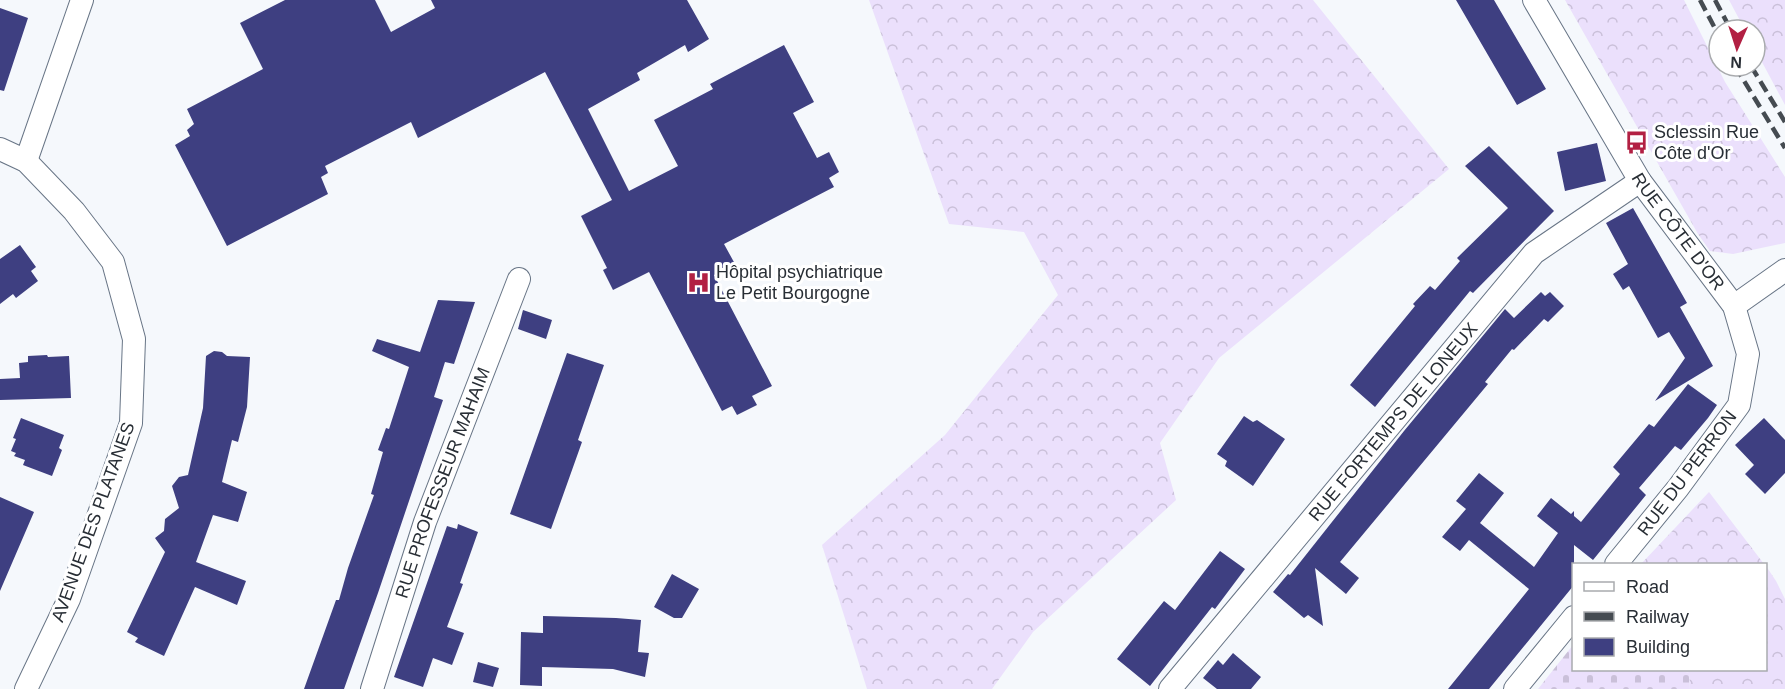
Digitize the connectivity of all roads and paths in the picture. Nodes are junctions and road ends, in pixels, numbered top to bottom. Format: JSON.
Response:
{"nodes":[{"id":1,"x":82,"y":0,"type":"edge"},
{"id":2,"x":1534,"y":0,"type":"edge"},
{"id":3,"x":0,"y":149,"type":"edge"},
{"id":4,"x":26,"y":161,"type":"junction"},
{"id":5,"x":1640,"y":182,"type":"junction"},
{"id":6,"x":1785,"y":270,"type":"edge"},
{"id":7,"x":519,"y":279,"type":"dead end"},
{"id":8,"x":1734,"y":306,"type":"junction"},
{"id":9,"x":1617,"y":563,"type":"edge"},
{"id":10,"x":1572,"y":619,"type":"edge"},
{"id":11,"x":26,"y":689,"type":"edge"},
{"id":12,"x":372,"y":689,"type":"edge"},
{"id":13,"x":1170,"y":689,"type":"edge"},
{"id":14,"x":1515,"y":689,"type":"edge"}],
"edges":[{"from":1,"to":4,"type":"street"},
{"from":2,"to":5,"type":"street","name":"RUE CÔTE D'OR"},
{"from":3,"to":4,"type":"street","name":"AVENUE DES PLATANES"},
{"from":4,"to":11,"type":"street","name":"AVENUE DES PLATANES"},
{"from":5,"to":8,"type":"street","name":"RUE CÔTE D'OR"},
{"from":5,"to":13,"type":"street","name":"RUE FORTEMPS DE LONEUX"},
{"from":6,"to":8,"type":"street"},
{"from":7,"to":12,"type":"street","name":"RUE PROFESSEUR MAHAIM"},
{"from":8,"to":9,"type":"street","name":"RUE DU PERRON"},
{"from":10,"to":14,"type":"street"}]}
